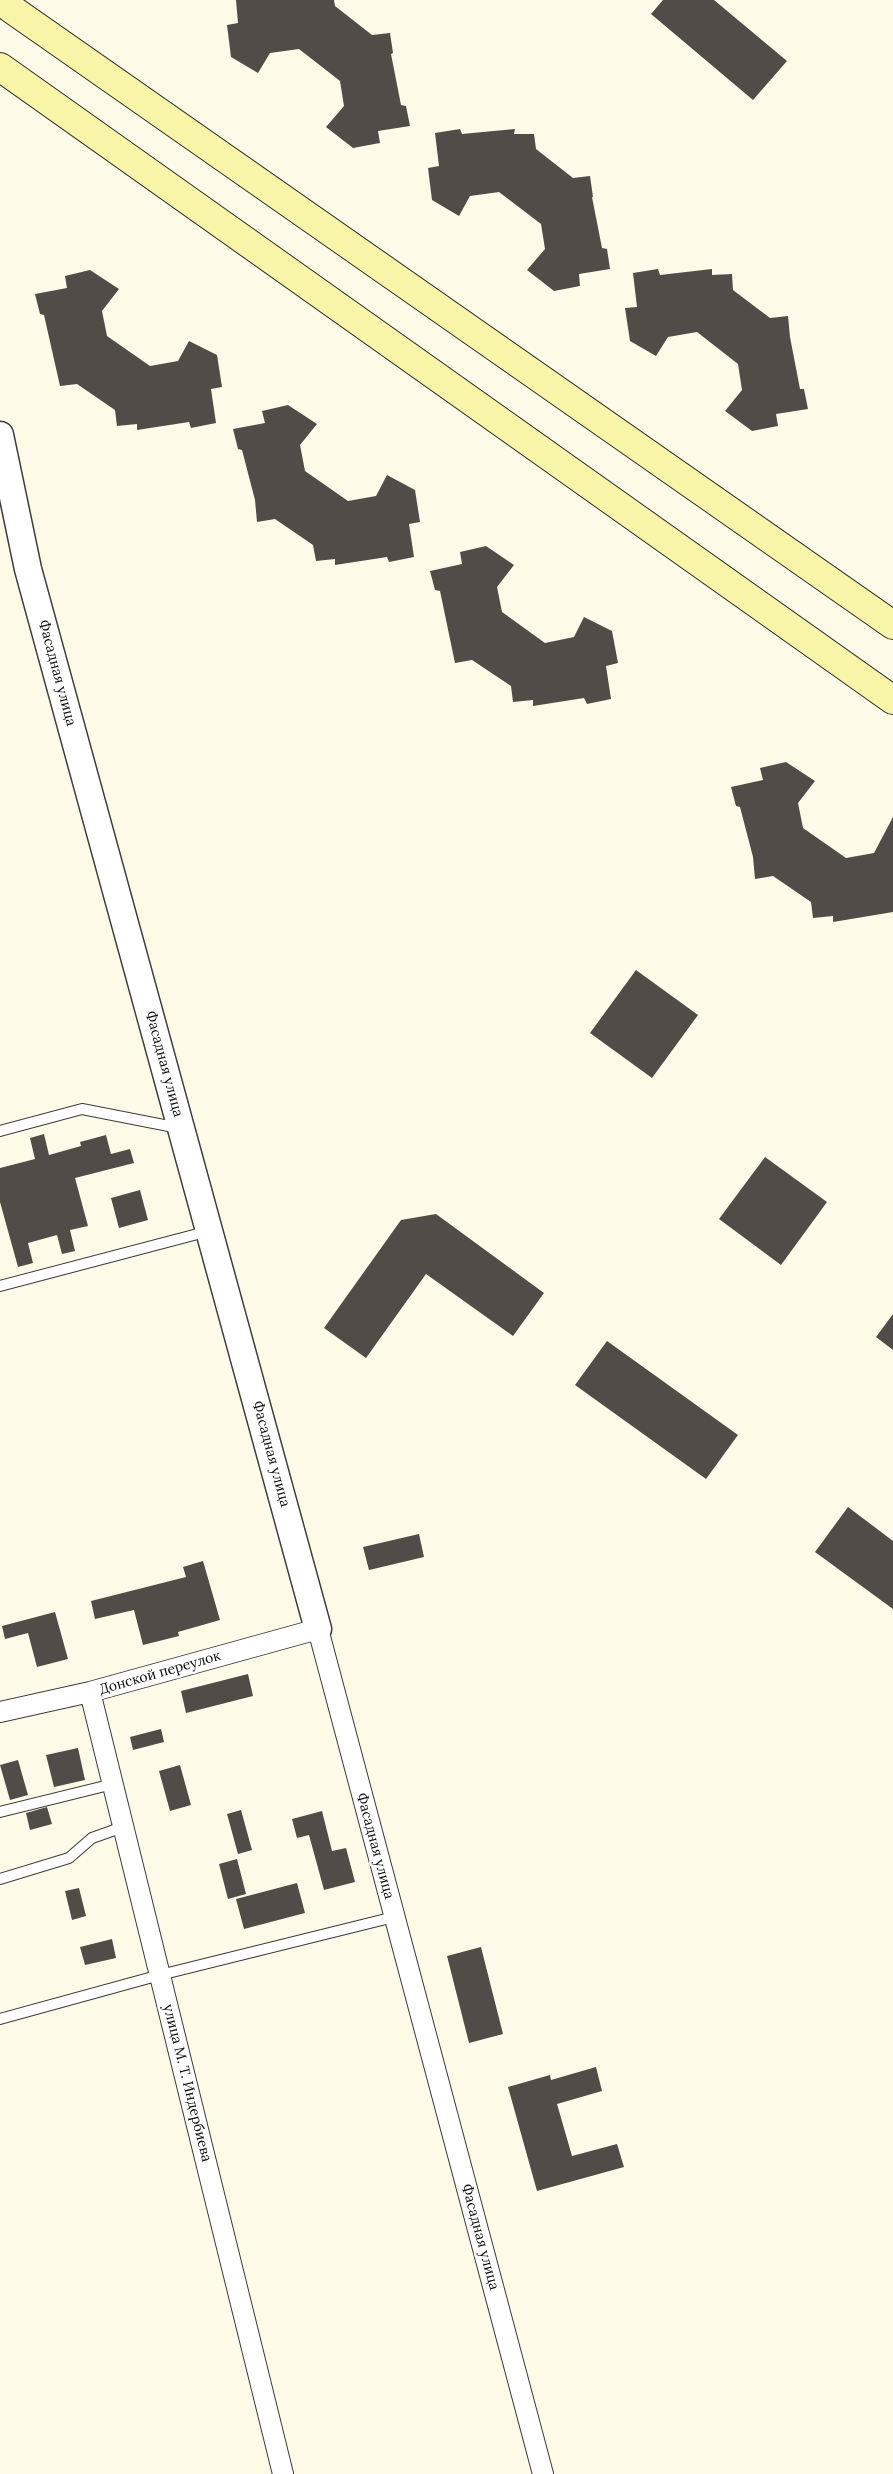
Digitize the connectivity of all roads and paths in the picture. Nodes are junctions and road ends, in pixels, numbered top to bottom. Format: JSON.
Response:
{"nodes":[{"id":1,"x":7,"y":9,"type":"edge"},
{"id":2,"x":0,"y":67,"type":"edge"},
{"id":3,"x":0,"y":435,"type":"edge"},
{"id":4,"x":893,"y":625,"type":"edge"},
{"id":5,"x":893,"y":700,"type":"edge"},
{"id":6,"x":182,"y":1129,"type":"junction"},
{"id":7,"x":0,"y":1131,"type":"edge"},
{"id":8,"x":210,"y":1231,"type":"junction"},
{"id":9,"x":0,"y":1286,"type":"edge"},
{"id":10,"x":318,"y":1629,"type":"junction"},
{"id":11,"x":90,"y":1692,"type":"junction"},
{"id":12,"x":0,"y":1712,"type":"edge"},
{"id":13,"x":113,"y":1784,"type":"junction"},
{"id":14,"x":0,"y":1812,"type":"edge"},
{"id":15,"x":123,"y":1827,"type":"junction"},
{"id":16,"x":0,"y":1879,"type":"edge"},
{"id":17,"x":394,"y":1917,"type":"junction"},
{"id":18,"x":160,"y":1975,"type":"junction"},
{"id":19,"x":0,"y":2019,"type":"edge"},
{"id":20,"x":283,"y":2474,"type":"edge"},
{"id":21,"x":543,"y":2474,"type":"edge"}],
"edges":[{"from":1,"to":4,"type":"main road"},
{"from":2,"to":5,"type":"main road"},
{"from":3,"to":6,"type":"street","name":"Фасадная улица"},
{"from":6,"to":7,"type":"lane"},
{"from":6,"to":8,"type":"street","name":"Фасадная улица"},
{"from":8,"to":9,"type":"lane"},
{"from":8,"to":10,"type":"street","name":"Фасадная улица"},
{"from":10,"to":11,"type":"street","name":"Донской переулок"},
{"from":10,"to":17,"type":"street","name":"Фасадная улица"},
{"from":11,"to":12,"type":"street","name":"Донской переулок"},
{"from":11,"to":13,"type":"street","name":"улица М. Т. Индербиева"},
{"from":13,"to":14,"type":"lane"},
{"from":13,"to":15,"type":"street","name":"улица М. Т. Индербиева"},
{"from":15,"to":16,"type":"lane"},
{"from":15,"to":18,"type":"street","name":"улица М. Т. Индербиева"},
{"from":17,"to":18,"type":"lane"},
{"from":17,"to":21,"type":"street","name":"Фасадная улица"},
{"from":18,"to":19,"type":"lane"},
{"from":18,"to":20,"type":"street","name":"улица М. Т. Индербиева"}]}
